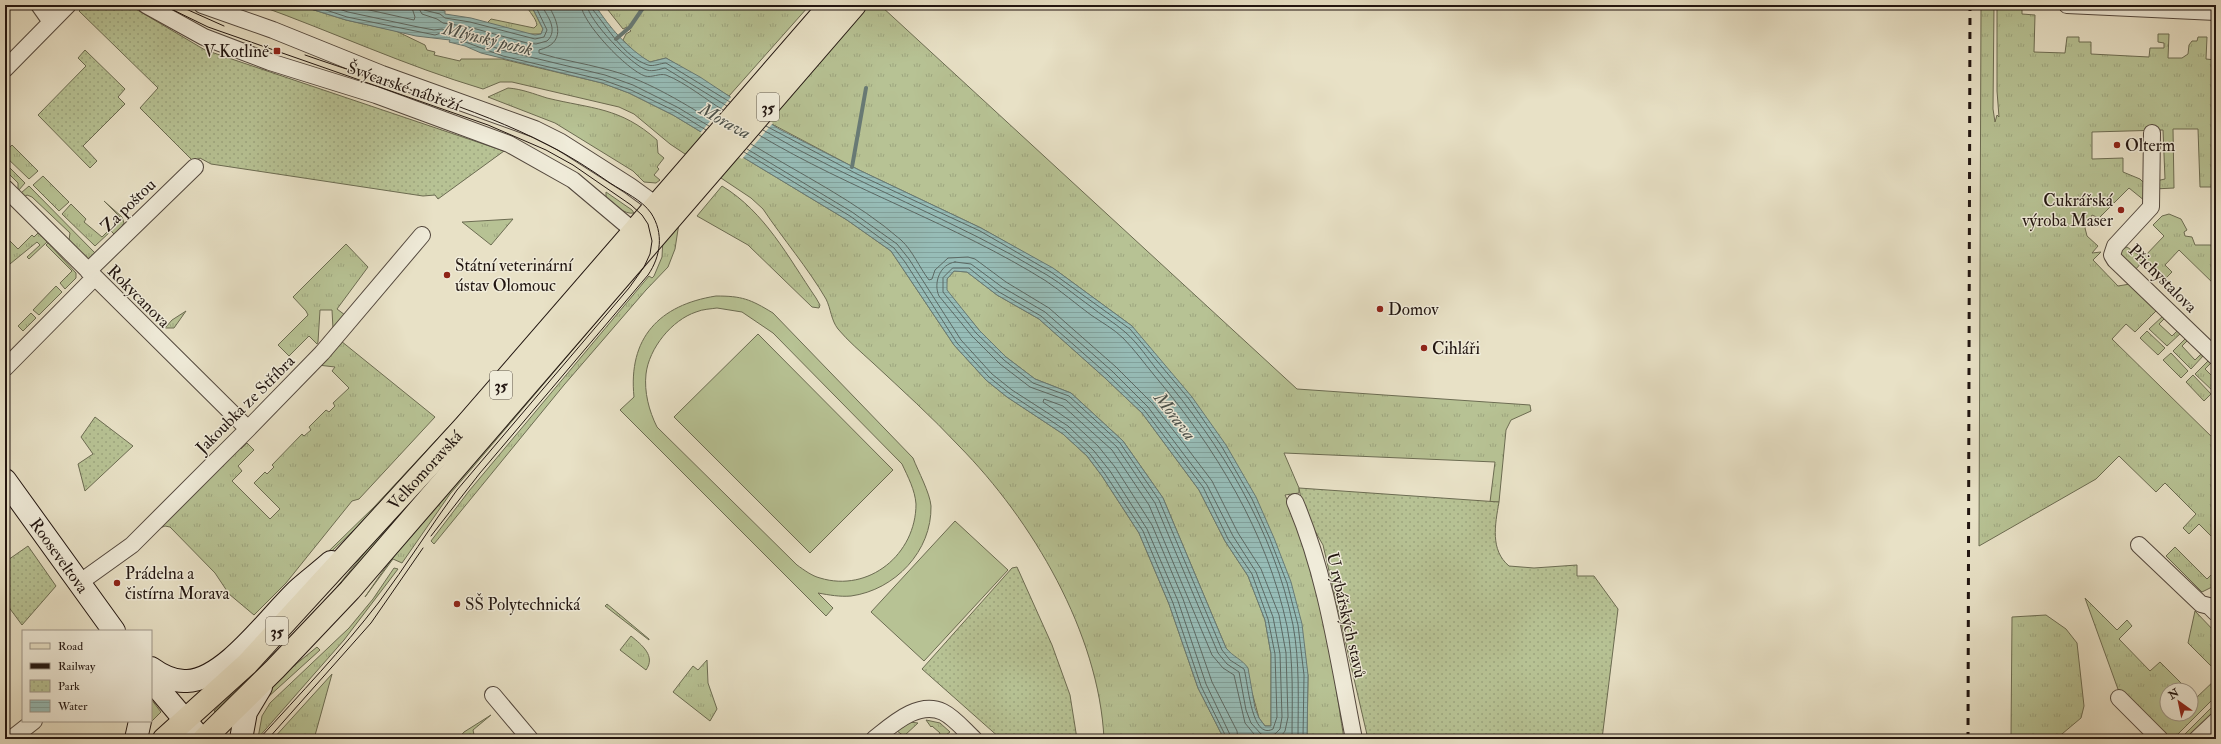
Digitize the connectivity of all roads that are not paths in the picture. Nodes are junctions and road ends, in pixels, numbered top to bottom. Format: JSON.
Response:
{"nodes":[{"id":1,"x":39,"y":5,"type":"edge"},
{"id":2,"x":68,"y":5,"type":"edge"},
{"id":3,"x":146,"y":5,"type":"edge"},
{"id":4,"x":202,"y":5,"type":"edge"},
{"id":5,"x":830,"y":5,"type":"edge"},
{"id":6,"x":855,"y":5,"type":"edge"},
{"id":7,"x":2067,"y":5,"type":"edge"},
{"id":8,"x":2216,"y":12,"type":"edge"},
{"id":9,"x":51,"y":22,"type":"junction"},
{"id":10,"x":5,"y":69,"type":"edge"},
{"id":11,"x":2152,"y":133,"type":"dead end"},
{"id":12,"x":196,"y":166,"type":"dead end"},
{"id":13,"x":5,"y":188,"type":"edge"},
{"id":14,"x":680,"y":194,"type":"junction"},
{"id":15,"x":662,"y":214,"type":"junction"},
{"id":16,"x":422,"y":235,"type":"dead end"},
{"id":17,"x":642,"y":238,"type":"junction"},
{"id":18,"x":91,"y":274,"type":"junction"},
{"id":19,"x":2216,"y":357,"type":"edge"},
{"id":20,"x":5,"y":368,"type":"edge"},
{"id":21,"x":248,"y":429,"type":"junction"},
{"id":22,"x":5,"y":480,"type":"edge"},
{"id":23,"x":1295,"y":502,"type":"dead end"},
{"id":24,"x":364,"y":535,"type":"junction"},
{"id":25,"x":2139,"y":545,"type":"dead end"},
{"id":26,"x":79,"y":583,"type":"junction"},
{"id":27,"x":2216,"y":614,"type":"edge"},
{"id":28,"x":113,"y":630,"type":"edge"},
{"id":29,"x":152,"y":669,"type":"edge"},
{"id":30,"x":275,"y":669,"type":"junction"},
{"id":31,"x":152,"y":681,"type":"edge"},
{"id":32,"x":493,"y":695,"type":"dead end"},
{"id":33,"x":2119,"y":698,"type":"dead end"},
{"id":34,"x":2216,"y":721,"type":"edge"},
{"id":35,"x":33,"y":722,"type":"edge"},
{"id":36,"x":140,"y":722,"type":"edge"},
{"id":37,"x":185,"y":722,"type":"junction"},
{"id":38,"x":10,"y":739,"type":"edge"},
{"id":39,"x":136,"y":739,"type":"edge"},
{"id":40,"x":164,"y":739,"type":"edge"},
{"id":41,"x":202,"y":739,"type":"edge"},
{"id":42,"x":241,"y":739,"type":"edge"},
{"id":43,"x":530,"y":739,"type":"edge"},
{"id":44,"x":874,"y":739,"type":"edge"},
{"id":45,"x":974,"y":739,"type":"edge"},
{"id":46,"x":1354,"y":739,"type":"edge"},
{"id":47,"x":2160,"y":739,"type":"edge"},
{"id":48,"x":2197,"y":739,"type":"edge"}],
"edges":[{"from":1,"to":9,"type":"street"},
{"from":2,"to":9,"type":"street"},
{"from":3,"to":17,"type":"street","name":"Švýcarské nábřeží"},
{"from":4,"to":15,"type":"street","name":"Švýcarské nábřeží"},
{"from":5,"to":14,"type":"main road","number":"35"},
{"from":6,"to":14,"type":"main road","number":"35"},
{"from":7,"to":8,"type":"street"},
{"from":9,"to":10,"type":"street"},
{"from":11,"to":19,"type":"street","name":"Přichystalova"},
{"from":12,"to":18,"type":"street","name":"Za poštou"},
{"from":13,"to":18,"type":"street","name":"Rokycanova"},
{"from":14,"to":15,"type":"main road","name":"Velkomoravská","number":"35"},
{"from":15,"to":17,"type":"main road","name":"Velkomoravská","number":"35"},
{"from":16,"to":21,"type":"street","name":"Jakoubka ze Stříbra"},
{"from":17,"to":24,"type":"main road","name":"Velkomoravská","number":"35"},
{"from":17,"to":30,"type":"main road","name":"Velkomoravská","number":"35"},
{"from":18,"to":20,"type":"street","name":"Za poštou"},
{"from":18,"to":21,"type":"street","name":"Rokycanova"},
{"from":21,"to":26,"type":"street","name":"Jakoubka ze Stříbra"},
{"from":22,"to":26,"type":"street","name":"Rooseveltova"},
{"from":23,"to":46,"type":"street","name":"U rybářských stavů"},
{"from":24,"to":29,"type":"street"},
{"from":24,"to":37,"type":"main road","name":"Velkomoravská","number":"35"},
{"from":25,"to":27,"type":"street"},
{"from":26,"to":28,"type":"street","name":"Rooseveltova"},
{"from":30,"to":41,"type":"main road","name":"Velkomoravská","number":"35"},
{"from":30,"to":42,"type":"street"},
{"from":31,"to":37,"type":"street"},
{"from":32,"to":43,"type":"street"},
{"from":33,"to":47,"type":"street"},
{"from":34,"to":48,"type":"street"},
{"from":35,"to":38,"type":"street"},
{"from":36,"to":39,"type":"street"},
{"from":37,"to":40,"type":"main road","name":"Velkomoravská","number":"35"},
{"from":37,"to":41,"type":"street"},
{"from":44,"to":45,"type":"street"}]}
